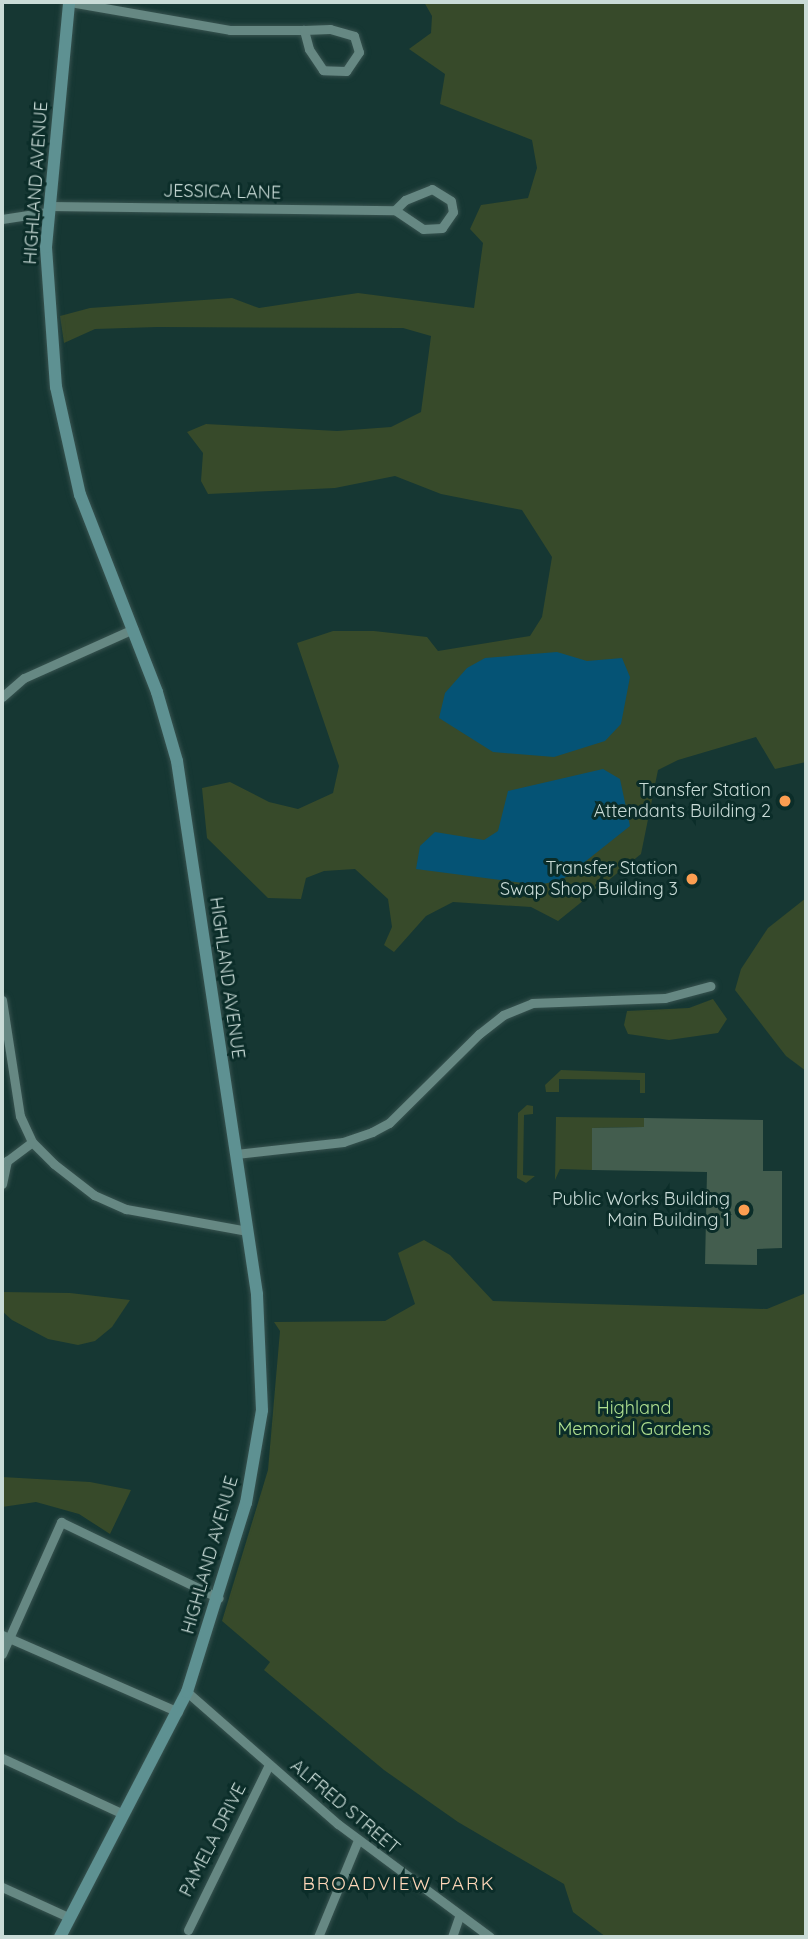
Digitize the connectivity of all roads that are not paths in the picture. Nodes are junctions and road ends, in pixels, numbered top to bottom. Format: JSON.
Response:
{"nodes":[{"id":1,"x":70,"y":2,"type":"edge"},
{"id":2,"x":304,"y":30,"type":"junction"},
{"id":3,"x":48,"y":209,"type":"junction"},
{"id":4,"x":395,"y":211,"type":"junction"},
{"id":5,"x":2,"y":219,"type":"edge"},
{"id":6,"x":133,"y":629,"type":"junction"},
{"id":7,"x":2,"y":697,"type":"edge"},
{"id":8,"x":710,"y":986,"type":"dead end"},
{"id":9,"x":2,"y":1000,"type":"edge"},
{"id":10,"x":32,"y":1142,"type":"junction"},
{"id":11,"x":236,"y":1154,"type":"junction"},
{"id":12,"x":4,"y":1159,"type":"edge"},
{"id":13,"x":2,"y":1184,"type":"edge"},
{"id":14,"x":247,"y":1231,"type":"junction"},
{"id":15,"x":219,"y":1598,"type":"junction"},
{"id":16,"x":6,"y":1636,"type":"edge"},
{"id":17,"x":2,"y":1654,"type":"edge"},
{"id":18,"x":187,"y":1692,"type":"junction"},
{"id":19,"x":178,"y":1712,"type":"junction"},
{"id":20,"x":2,"y":1758,"type":"edge"},
{"id":21,"x":269,"y":1765,"type":"junction"},
{"id":22,"x":123,"y":1814,"type":"junction"},
{"id":23,"x":358,"y":1840,"type":"junction"},
{"id":24,"x":2,"y":1887,"type":"edge"},
{"id":25,"x":66,"y":1916,"type":"junction"},
{"id":26,"x":459,"y":1917,"type":"junction"},
{"id":27,"x":188,"y":1930,"type":"dead end"},
{"id":28,"x":60,"y":1937,"type":"edge"},
{"id":29,"x":318,"y":1937,"type":"edge"},
{"id":30,"x":452,"y":1937,"type":"edge"},
{"id":31,"x":490,"y":1937,"type":"edge"}],
"edges":[{"from":1,"to":2,"type":"street"},
{"from":1,"to":3,"type":"street","name":"HIGHLAND AVENUE"},
{"from":2,"to":2,"type":"street"},
{"from":3,"to":4,"type":"street","name":"JESSICA LANE"},
{"from":3,"to":5,"type":"street","name":"JESSICA LANE"},
{"from":3,"to":6,"type":"street","name":"HIGHLAND AVENUE"},
{"from":4,"to":4,"type":"street","name":"JESSICA LANE"},
{"from":6,"to":7,"type":"street"},
{"from":6,"to":11,"type":"street","name":"HIGHLAND AVENUE"},
{"from":8,"to":11,"type":"street"},
{"from":9,"to":10,"type":"street"},
{"from":10,"to":12,"type":"street"},
{"from":10,"to":14,"type":"street"},
{"from":11,"to":14,"type":"street","name":"HIGHLAND AVENUE"},
{"from":12,"to":13,"type":"street"},
{"from":14,"to":15,"type":"street","name":"HIGHLAND AVENUE"},
{"from":15,"to":16,"type":"street"},
{"from":15,"to":18,"type":"street","name":"HIGHLAND AVENUE"},
{"from":16,"to":17,"type":"street"},
{"from":16,"to":19,"type":"street"},
{"from":18,"to":19,"type":"street","name":"HIGHLAND AVENUE"},
{"from":18,"to":21,"type":"street","name":"ALFRED STREET"},
{"from":19,"to":22,"type":"street","name":"HIGHLAND AVENUE"},
{"from":20,"to":22,"type":"street"},
{"from":21,"to":23,"type":"street","name":"ALFRED STREET"},
{"from":21,"to":27,"type":"street","name":"PAMELA DRIVE"},
{"from":22,"to":25,"type":"street","name":"HIGHLAND AVENUE"},
{"from":23,"to":26,"type":"street","name":"ALFRED STREET"},
{"from":23,"to":29,"type":"street"},
{"from":24,"to":25,"type":"street"},
{"from":25,"to":28,"type":"street","name":"HIGHLAND AVENUE"},
{"from":26,"to":30,"type":"street"},
{"from":26,"to":31,"type":"street","name":"ALFRED STREET"}]}
